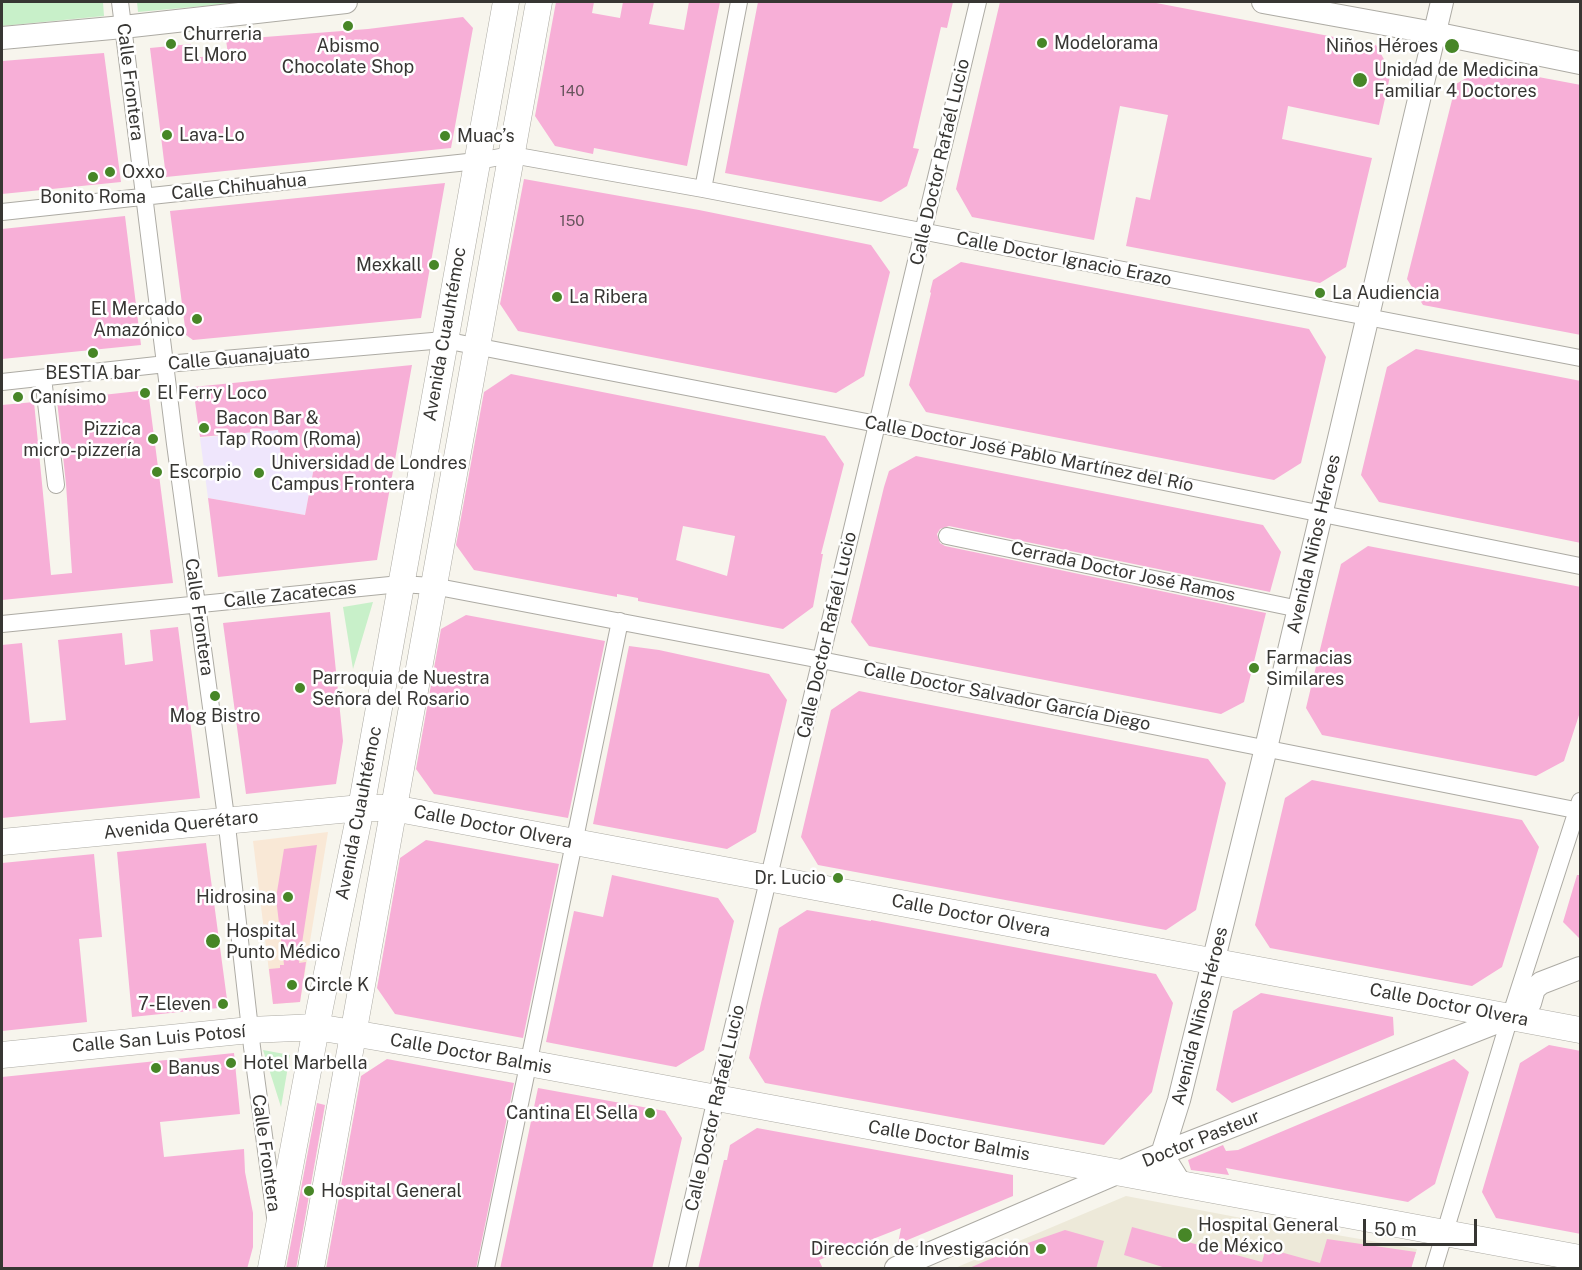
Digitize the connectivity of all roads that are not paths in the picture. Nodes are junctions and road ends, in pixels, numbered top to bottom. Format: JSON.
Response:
{"nodes":[{"id":1,"x":120,"y":2,"type":"edge"},
{"id":2,"x":346,"y":2,"type":"edge"},
{"id":3,"x":506,"y":2,"type":"edge"},
{"id":4,"x":539,"y":2,"type":"edge"},
{"id":5,"x":739,"y":2,"type":"edge"},
{"id":6,"x":978,"y":2,"type":"edge"},
{"id":7,"x":1263,"y":2,"type":"edge"},
{"id":8,"x":1442,"y":2,"type":"edge"},
{"id":9,"x":123,"y":27,"type":"junction"},
{"id":10,"x":1434,"y":33,"type":"junction"},
{"id":11,"x":2,"y":38,"type":"edge"},
{"id":12,"x":1581,"y":63,"type":"edge"},
{"id":13,"x":512,"y":154,"type":"junction"},
{"id":14,"x":477,"y":162,"type":"junction"},
{"id":15,"x":704,"y":189,"type":"junction"},
{"id":16,"x":145,"y":198,"type":"junction"},
{"id":17,"x":2,"y":212,"type":"edge"},
{"id":18,"x":924,"y":233,"type":"junction"},
{"id":19,"x":1368,"y":317,"type":"junction"},
{"id":20,"x":444,"y":340,"type":"junction"},
{"id":21,"x":476,"y":345,"type":"junction"},
{"id":22,"x":1581,"y":358,"type":"edge"},
{"id":23,"x":166,"y":364,"type":"junction"},
{"id":24,"x":43,"y":378,"type":"junction"},
{"id":25,"x":2,"y":382,"type":"edge"},
{"id":26,"x":877,"y":424,"type":"junction"},
{"id":27,"x":56,"y":485,"type":"dead end"},
{"id":28,"x":1322,"y":513,"type":"junction"},
{"id":29,"x":947,"y":536,"type":"dead end"},
{"id":30,"x":1581,"y":566,"type":"edge"},
{"id":31,"x":400,"y":584,"type":"junction"},
{"id":32,"x":433,"y":586,"type":"junction"},
{"id":33,"x":197,"y":604,"type":"junction"},
{"id":34,"x":1299,"y":609,"type":"junction"},
{"id":35,"x":620,"y":621,"type":"junction"},
{"id":36,"x":2,"y":624,"type":"edge"},
{"id":37,"x":821,"y":660,"type":"junction"},
{"id":38,"x":1266,"y":748,"type":"junction"},
{"id":39,"x":361,"y":808,"type":"junction"},
{"id":40,"x":393,"y":808,"type":"junction"},
{"id":41,"x":1580,"y":808,"type":"edge"},
{"id":42,"x":226,"y":821,"type":"junction"},
{"id":43,"x":574,"y":842,"type":"junction"},
{"id":44,"x":2,"y":843,"type":"edge"},
{"id":45,"x":770,"y":878,"type":"junction"},
{"id":46,"x":1214,"y":961,"type":"junction"},
{"id":47,"x":1581,"y":968,"type":"edge"},
{"id":48,"x":1510,"y":1017,"type":"junction"},
{"id":49,"x":316,"y":1027,"type":"junction"},
{"id":50,"x":250,"y":1030,"type":"junction"},
{"id":51,"x":1581,"y":1030,"type":"edge"},
{"id":52,"x":353,"y":1034,"type":"junction"},
{"id":53,"x":2,"y":1054,"type":"edge"},
{"id":54,"x":528,"y":1063,"type":"junction"},
{"id":55,"x":716,"y":1098,"type":"junction"},
{"id":56,"x":1162,"y":1154,"type":"junction"},
{"id":57,"x":1123,"y":1172,"type":"junction"},
{"id":58,"x":1180,"y":1183,"type":"junction"},
{"id":59,"x":277,"y":1233,"type":"junction"},
{"id":60,"x":1445,"y":1233,"type":"junction"},
{"id":61,"x":1581,"y":1258,"type":"edge"},
{"id":62,"x":271,"y":1269,"type":"edge"},
{"id":63,"x":311,"y":1269,"type":"edge"},
{"id":64,"x":486,"y":1269,"type":"edge"},
{"id":65,"x":677,"y":1269,"type":"edge"},
{"id":66,"x":896,"y":1269,"type":"edge"},
{"id":67,"x":1434,"y":1269,"type":"edge"}],
"edges":[{"from":1,"to":9,"type":"street","name":"Calle Frontera"},
{"from":2,"to":9,"type":"main road"},
{"from":3,"to":14,"type":"main road","name":"Avenida Cuauhtémoc"},
{"from":4,"to":13,"type":"main road","name":"Avenida Cuauhtémoc"},
{"from":5,"to":15,"type":"street"},
{"from":6,"to":18,"type":"street","name":"Calle Doctor Rafaél Lucio"},
{"from":7,"to":10,"type":"main road"},
{"from":8,"to":10,"type":"main road","name":"Avenida Niños Héroes"},
{"from":9,"to":11,"type":"main road"},
{"from":9,"to":16,"type":"street","name":"Calle Frontera"},
{"from":10,"to":12,"type":"main road"},
{"from":10,"to":19,"type":"main road","name":"Avenida Niños Héroes"},
{"from":13,"to":14,"type":"street","name":"Calle Doctor Ignacio Erazo"},
{"from":13,"to":15,"type":"street","name":"Calle Doctor Ignacio Erazo"},
{"from":13,"to":21,"type":"main road","name":"Avenida Cuauhtémoc"},
{"from":14,"to":16,"type":"street","name":"Calle Chihuahua"},
{"from":14,"to":20,"type":"main road","name":"Avenida Cuauhtémoc"},
{"from":15,"to":18,"type":"street","name":"Calle Doctor Ignacio Erazo"},
{"from":16,"to":17,"type":"street","name":"Calle Chihuahua"},
{"from":16,"to":23,"type":"street","name":"Calle Frontera"},
{"from":18,"to":19,"type":"street","name":"Calle Doctor Ignacio Erazo"},
{"from":18,"to":26,"type":"street","name":"Calle Doctor Rafaél Lucio"},
{"from":19,"to":22,"type":"street","name":"Calle Doctor Ignacio Erazo"},
{"from":19,"to":28,"type":"main road","name":"Avenida Niños Héroes"},
{"from":20,"to":21,"type":"street","name":"Calle Guanajuato"},
{"from":20,"to":23,"type":"street","name":"Calle Guanajuato"},
{"from":20,"to":31,"type":"main road","name":"Avenida Cuauhtémoc"},
{"from":21,"to":26,"type":"street","name":"Calle Doctor José Pablo Martínez del Río"},
{"from":21,"to":32,"type":"main road","name":"Avenida Cuauhtémoc"},
{"from":23,"to":24,"type":"street","name":"Calle Guanajuato"},
{"from":23,"to":33,"type":"street","name":"Calle Frontera"},
{"from":24,"to":25,"type":"street","name":"Calle Guanajuato"},
{"from":24,"to":27,"type":"street"},
{"from":26,"to":28,"type":"street","name":"Calle Doctor José Pablo Martínez del Río"},
{"from":26,"to":37,"type":"street","name":"Calle Doctor Rafaél Lucio"},
{"from":28,"to":30,"type":"street","name":"Calle Doctor José Pablo Martínez del Río"},
{"from":28,"to":34,"type":"main road","name":"Avenida Niños Héroes"},
{"from":29,"to":34,"type":"street","name":"Cerrada Doctor José Ramos"},
{"from":31,"to":32,"type":"street","name":"Calle Zacatecas"},
{"from":31,"to":33,"type":"street","name":"Calle Zacatecas"},
{"from":31,"to":39,"type":"main road","name":"Avenida Cuauhtémoc"},
{"from":32,"to":35,"type":"street","name":"Calle Doctor Salvador García Diego"},
{"from":32,"to":40,"type":"main road","name":"Avenida Cuauhtémoc"},
{"from":33,"to":36,"type":"street","name":"Calle Zacatecas"},
{"from":33,"to":42,"type":"street","name":"Calle Frontera"},
{"from":34,"to":38,"type":"main road","name":"Avenida Niños Héroes"},
{"from":35,"to":37,"type":"street","name":"Calle Doctor Salvador García Diego"},
{"from":35,"to":43,"type":"street"},
{"from":37,"to":38,"type":"street","name":"Calle Doctor Salvador García Diego"},
{"from":37,"to":45,"type":"street","name":"Calle Doctor Rafaél Lucio"},
{"from":38,"to":41,"type":"street","name":"Calle Doctor Salvador García Diego"},
{"from":38,"to":46,"type":"main road","name":"Avenida Niños Héroes"},
{"from":39,"to":40,"type":"main road","name":"Calle Doctor Olvera"},
{"from":39,"to":42,"type":"main road","name":"Avenida Querétaro"},
{"from":39,"to":49,"type":"main road","name":"Avenida Cuauhtémoc"},
{"from":40,"to":43,"type":"main road","name":"Calle Doctor Olvera"},
{"from":40,"to":52,"type":"main road","name":"Avenida Cuauhtémoc"},
{"from":41,"to":48,"type":"street"},
{"from":42,"to":44,"type":"main road","name":"Avenida Querétaro"},
{"from":42,"to":50,"type":"street","name":"Calle Frontera"},
{"from":43,"to":45,"type":"main road","name":"Calle Doctor Olvera"},
{"from":43,"to":54,"type":"street"},
{"from":45,"to":46,"type":"main road","name":"Calle Doctor Olvera"},
{"from":45,"to":55,"type":"street","name":"Calle Doctor Rafaél Lucio"},
{"from":46,"to":48,"type":"main road","name":"Calle Doctor Olvera"},
{"from":46,"to":56,"type":"main road","name":"Avenida Niños Héroes"},
{"from":47,"to":48,"type":"main road","name":"Doctor Pasteur"},
{"from":48,"to":51,"type":"main road","name":"Calle Doctor Olvera"},
{"from":48,"to":56,"type":"main road","name":"Doctor Pasteur"},
{"from":48,"to":60,"type":"street"},
{"from":49,"to":50,"type":"main road","name":"Calle San Luis Potosí"},
{"from":49,"to":52,"type":"main road","name":"Calle Doctor Balmis"},
{"from":49,"to":59,"type":"main road","name":"Avenida Cuauhtémoc"},
{"from":50,"to":53,"type":"main road","name":"Calle San Luis Potosí"},
{"from":50,"to":59,"type":"street","name":"Calle Frontera"},
{"from":52,"to":54,"type":"main road","name":"Calle Doctor Balmis"},
{"from":52,"to":63,"type":"main road","name":"Avenida Cuauhtémoc"},
{"from":54,"to":55,"type":"main road","name":"Calle Doctor Balmis"},
{"from":54,"to":64,"type":"street"},
{"from":55,"to":57,"type":"main road","name":"Calle Doctor Balmis"},
{"from":55,"to":65,"type":"street","name":"Calle Doctor Rafaél Lucio"},
{"from":56,"to":57,"type":"main road","name":"Doctor Pasteur"},
{"from":56,"to":58,"type":"main road"},
{"from":57,"to":58,"type":"main road","name":"Calle Doctor Balmis"},
{"from":57,"to":66,"type":"main road","name":"Doctor Pasteur"},
{"from":58,"to":60,"type":"main road","name":"Calle Doctor Balmis"},
{"from":59,"to":62,"type":"main road","name":"Avenida Cuauhtémoc"},
{"from":60,"to":61,"type":"main road","name":"Calle Doctor Balmis"},
{"from":60,"to":67,"type":"street"}]}
